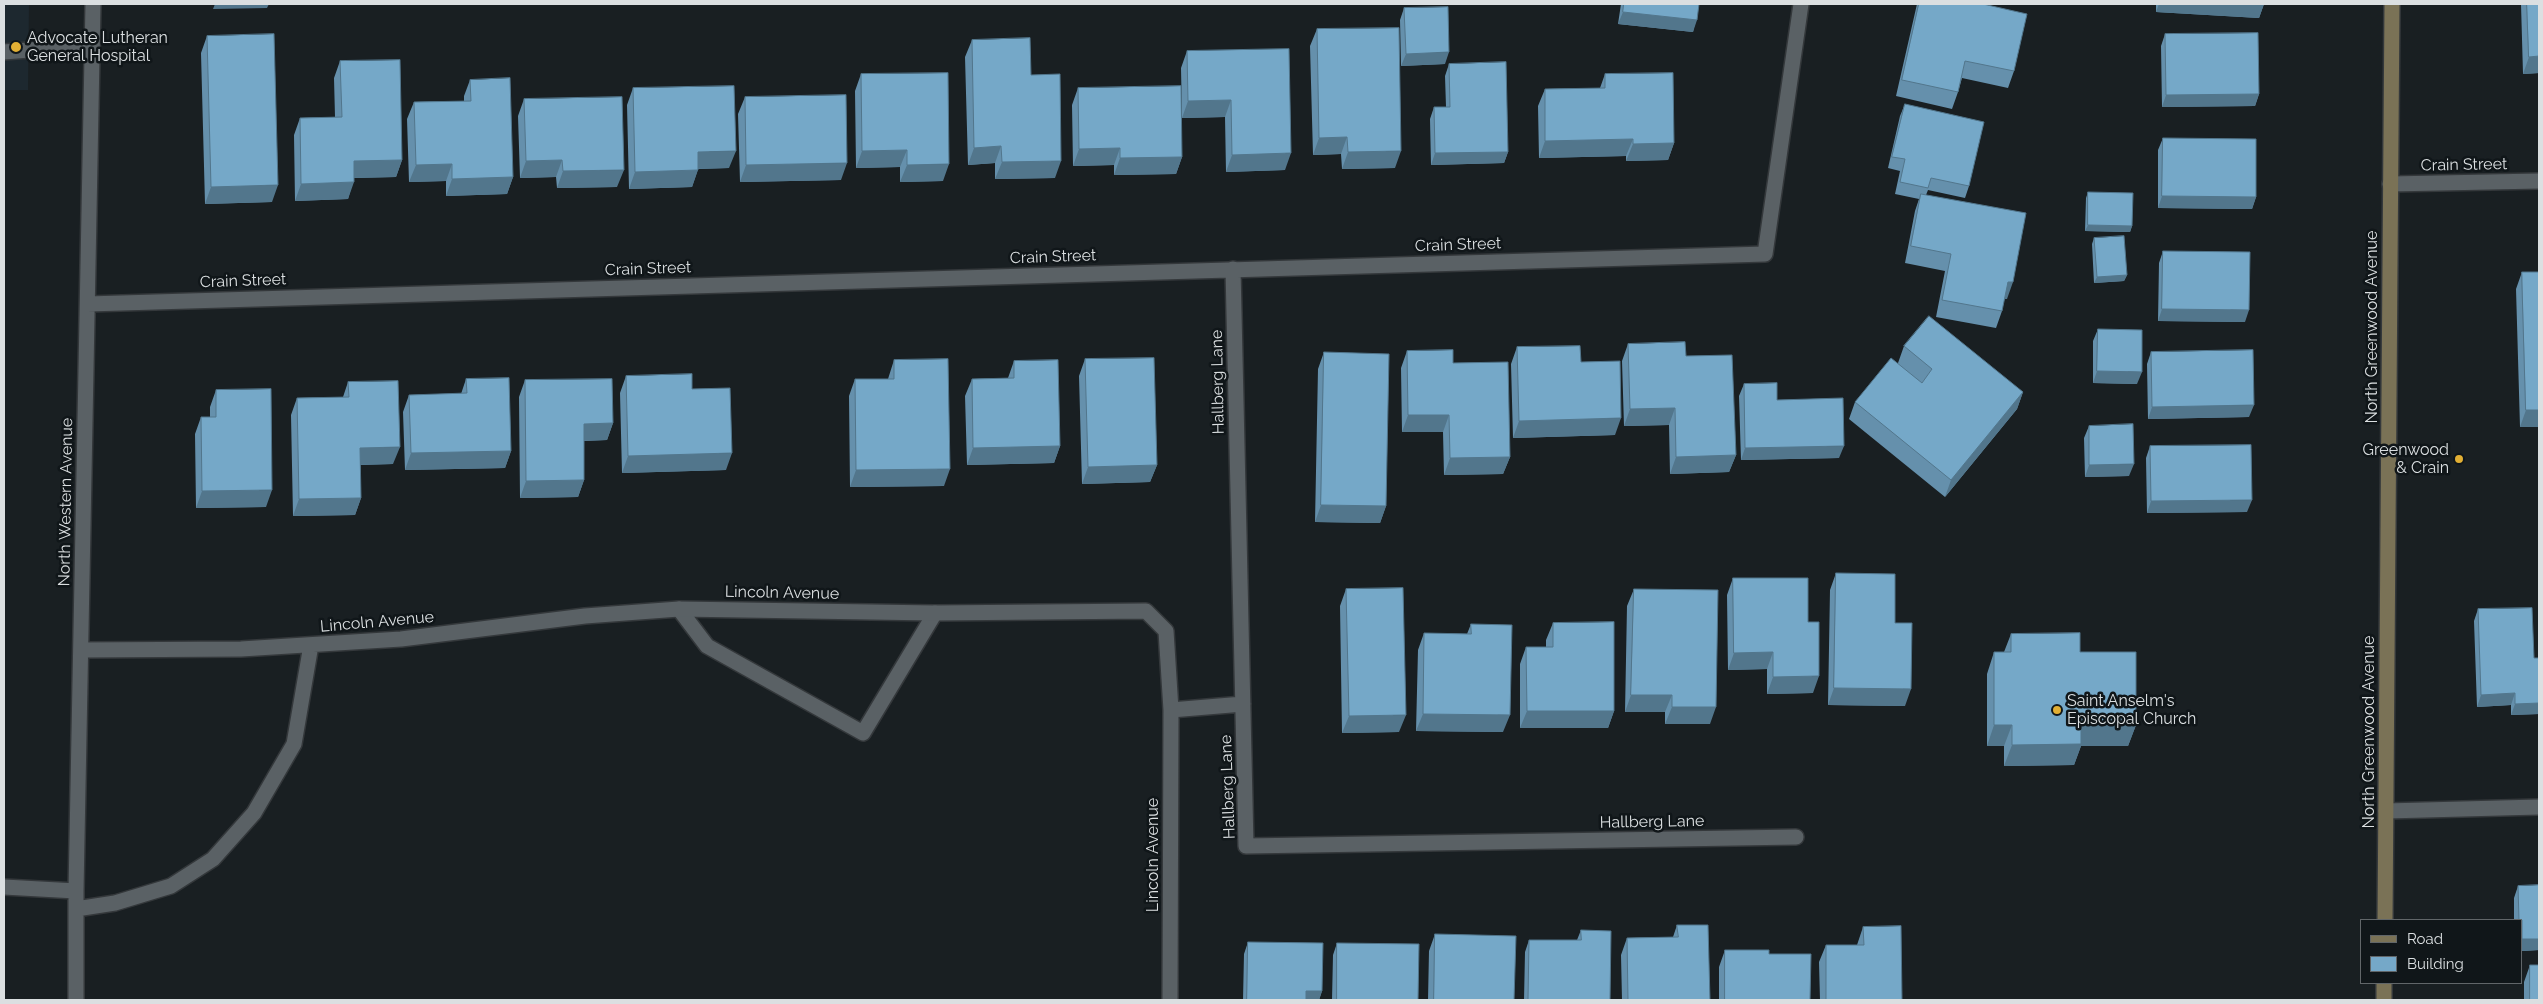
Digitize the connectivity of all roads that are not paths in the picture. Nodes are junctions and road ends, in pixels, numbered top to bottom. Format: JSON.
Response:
{"nodes":[{"id":1,"x":93,"y":4,"type":"edge"},
{"id":2,"x":1801,"y":4,"type":"edge"},
{"id":3,"x":2392,"y":4,"type":"edge"},
{"id":4,"x":92,"y":45,"type":"junction"},
{"id":5,"x":4,"y":52,"type":"edge"},
{"id":6,"x":2539,"y":181,"type":"edge"},
{"id":7,"x":2390,"y":184,"type":"junction"},
{"id":8,"x":1233,"y":269,"type":"junction"},
{"id":9,"x":88,"y":304,"type":"junction"},
{"id":10,"x":679,"y":609,"type":"junction"},
{"id":11,"x":935,"y":613,"type":"junction"},
{"id":12,"x":311,"y":645,"type":"junction"},
{"id":13,"x":81,"y":650,"type":"junction"},
{"id":14,"x":1243,"y":704,"type":"junction"},
{"id":15,"x":1171,"y":710,"type":"junction"},
{"id":16,"x":2539,"y":807,"type":"edge"},
{"id":17,"x":2386,"y":811,"type":"junction"},
{"id":18,"x":1796,"y":837,"type":"dead end"},
{"id":19,"x":4,"y":887,"type":"edge"},
{"id":20,"x":76,"y":891,"type":"junction"},
{"id":21,"x":76,"y":909,"type":"junction"},
{"id":22,"x":2385,"y":919,"type":"edge"},
{"id":23,"x":2384,"y":984,"type":"edge"},
{"id":24,"x":76,"y":1000,"type":"edge"},
{"id":25,"x":1170,"y":1000,"type":"edge"},
{"id":26,"x":2384,"y":1000,"type":"edge"}],
"edges":[{"from":1,"to":4,"type":"street","name":"North Western Avenue"},
{"from":2,"to":8,"type":"street","name":"Crain Street"},
{"from":3,"to":7,"type":"main road","name":"North Greenwood Avenue"},
{"from":4,"to":5,"type":"street"},
{"from":4,"to":9,"type":"street","name":"North Western Avenue"},
{"from":6,"to":7,"type":"street","name":"Crain Street"},
{"from":7,"to":17,"type":"main road","name":"North Greenwood Avenue"},
{"from":8,"to":9,"type":"street","name":"Crain Street"},
{"from":8,"to":14,"type":"street","name":"Hallberg Lane"},
{"from":9,"to":13,"type":"street","name":"North Western Avenue"},
{"from":10,"to":11,"type":"street","name":"Lincoln Avenue"},
{"from":10,"to":11,"type":"street"},
{"from":10,"to":12,"type":"street","name":"Lincoln Avenue"},
{"from":11,"to":15,"type":"street","name":"Lincoln Avenue"},
{"from":12,"to":13,"type":"street","name":"Lincoln Avenue"},
{"from":12,"to":21,"type":"street","name":"Lincoln Avenue"},
{"from":13,"to":20,"type":"street","name":"North Western Avenue"},
{"from":14,"to":15,"type":"street"},
{"from":14,"to":18,"type":"street","name":"Hallberg Lane"},
{"from":15,"to":25,"type":"street","name":"Lincoln Avenue"},
{"from":16,"to":17,"type":"street"},
{"from":17,"to":22,"type":"main road","name":"North Greenwood Avenue"},
{"from":19,"to":20,"type":"street"},
{"from":20,"to":21,"type":"street","name":"North Western Avenue"},
{"from":21,"to":24,"type":"street","name":"North Western Avenue"},
{"from":23,"to":26,"type":"main road"}]}
